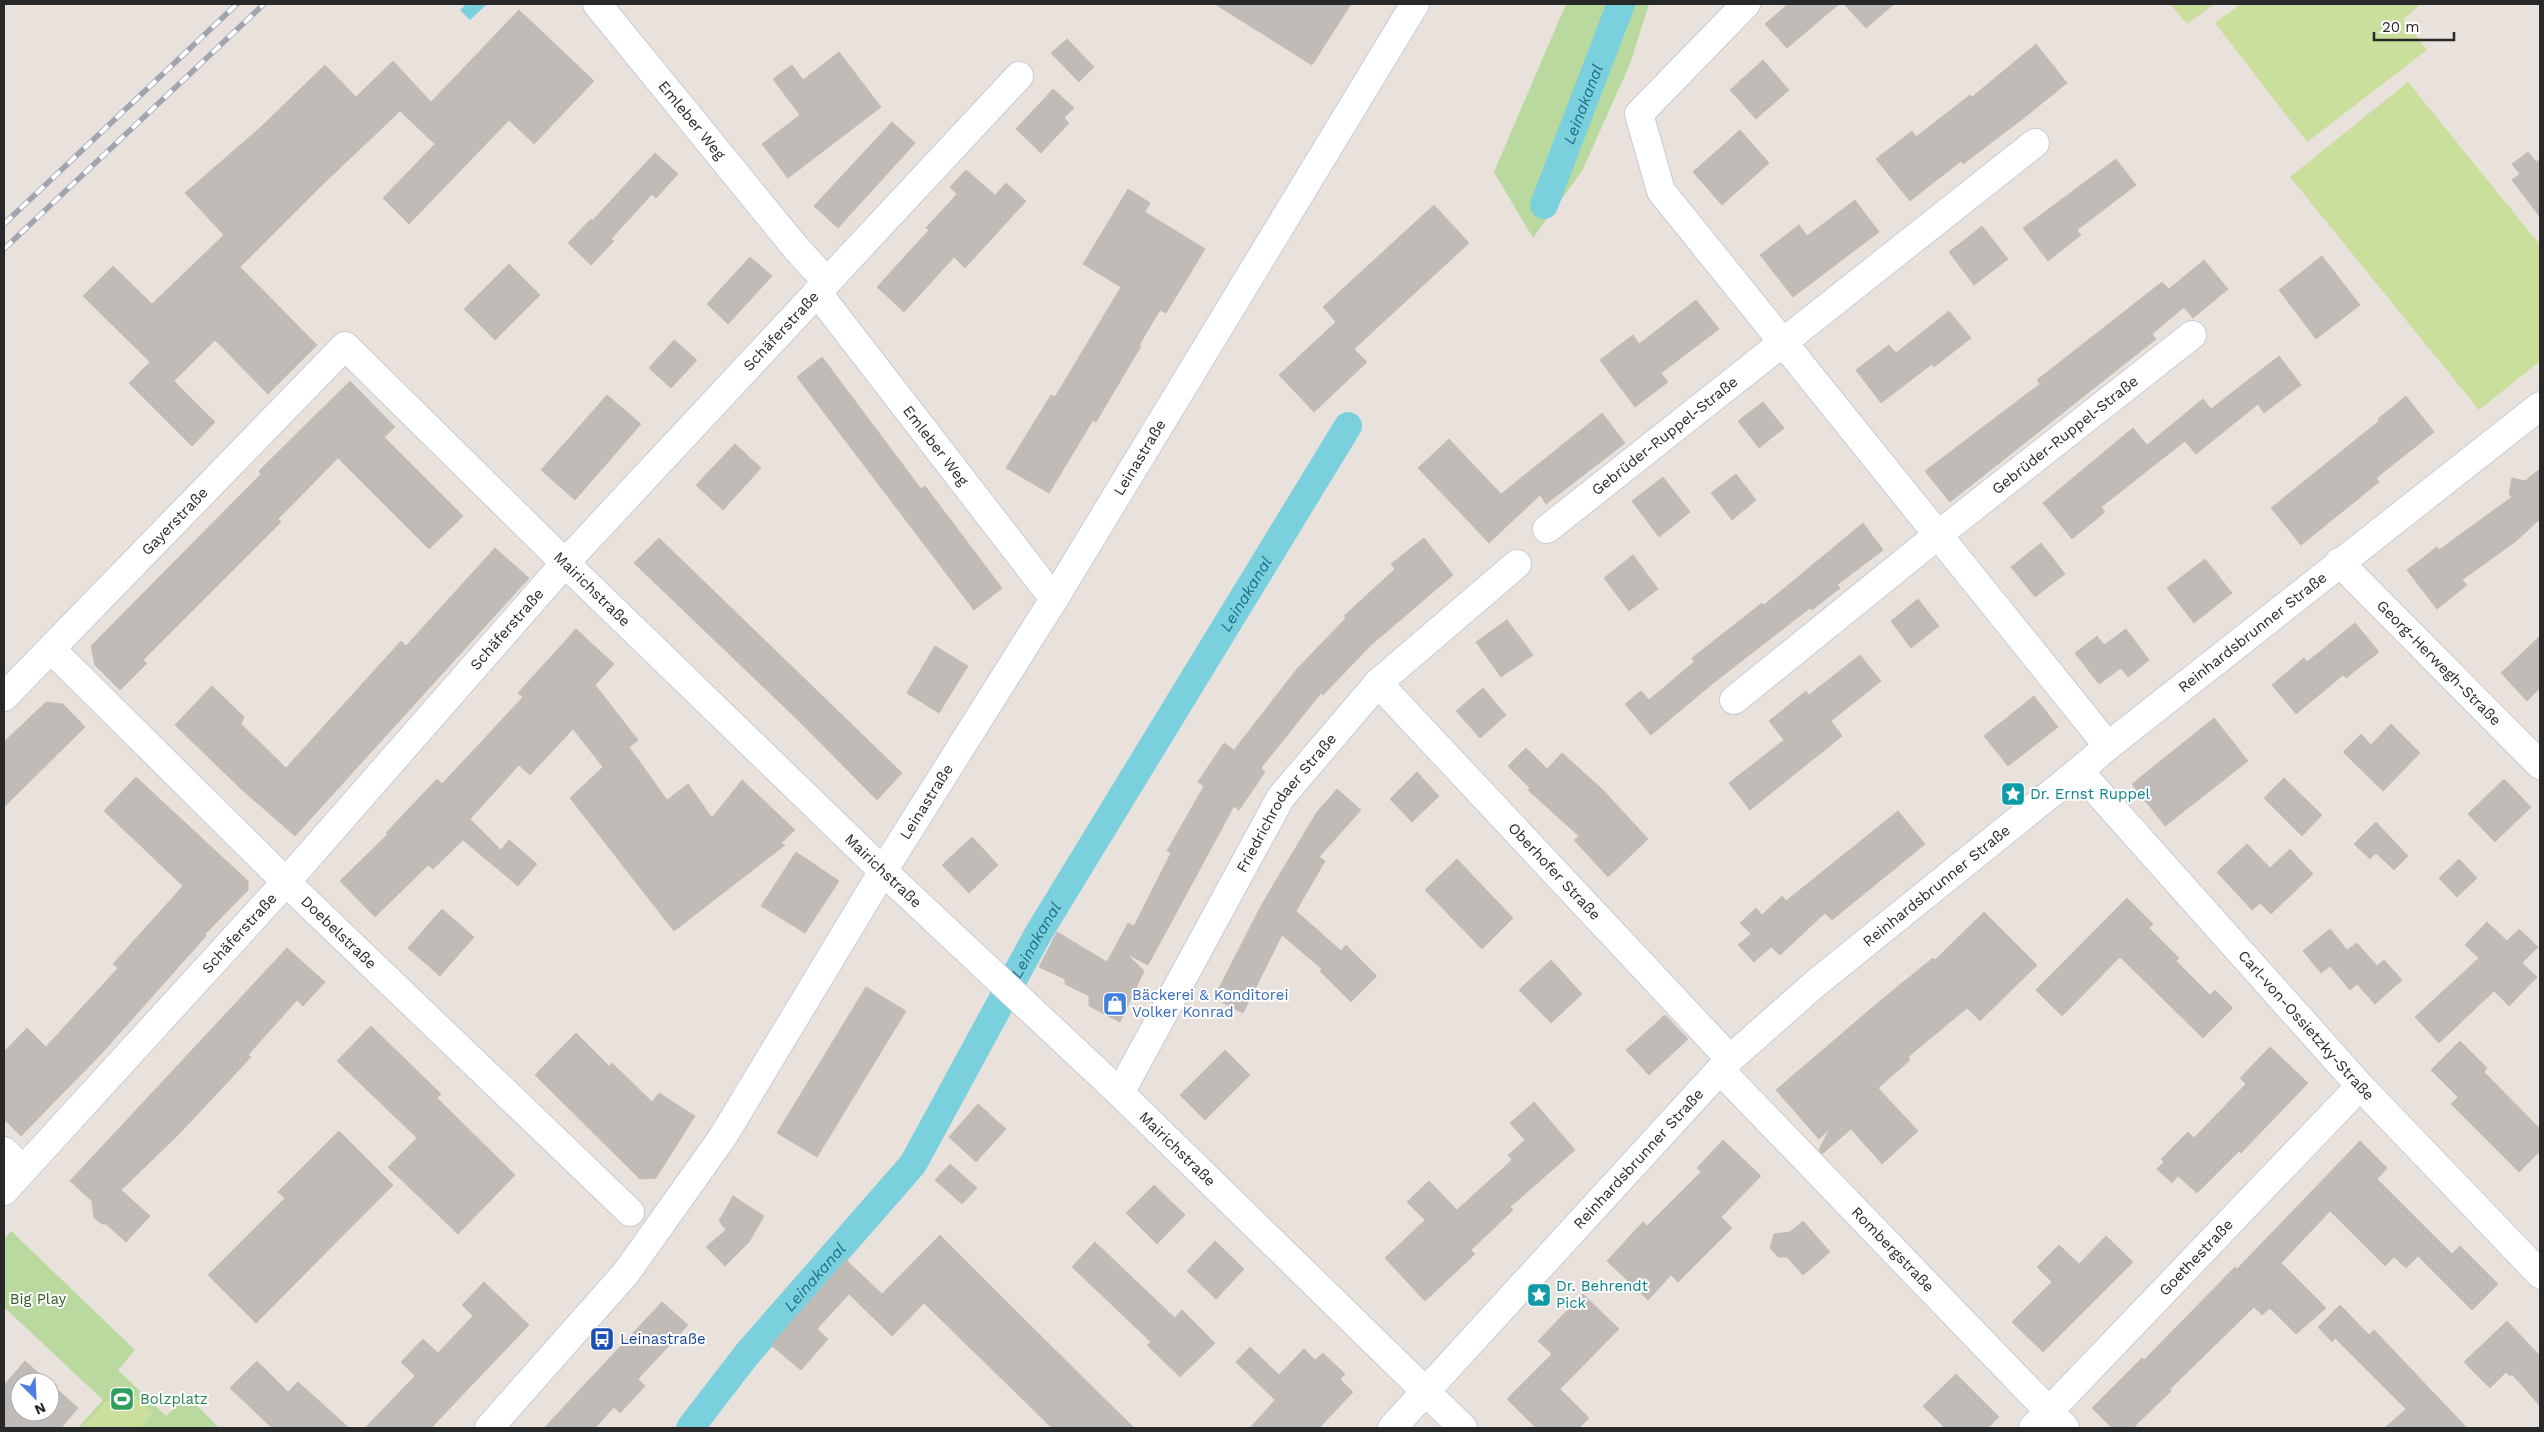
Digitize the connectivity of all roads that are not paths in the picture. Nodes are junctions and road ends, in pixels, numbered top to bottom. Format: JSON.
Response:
{"nodes":[{"id":1,"x":597,"y":4,"type":"edge"},
{"id":2,"x":1415,"y":4,"type":"edge"},
{"id":3,"x":1746,"y":4,"type":"edge"},
{"id":4,"x":1019,"y":76,"type":"dead end"},
{"id":5,"x":2035,"y":143,"type":"dead end"},
{"id":6,"x":822,"y":287,"type":"junction"},
{"id":7,"x":2192,"y":335,"type":"dead end"},
{"id":8,"x":1783,"y":342,"type":"junction"},
{"id":9,"x":345,"y":346,"type":"joint"},
{"id":10,"x":2540,"y":406,"type":"edge"},
{"id":11,"x":1547,"y":529,"type":"dead end"},
{"id":12,"x":1938,"y":535,"type":"junction"},
{"id":13,"x":2339,"y":562,"type":"junction"},
{"id":14,"x":565,"y":563,"type":"junction"},
{"id":15,"x":1517,"y":564,"type":"dead end"},
{"id":16,"x":1054,"y":599,"type":"junction"},
{"id":17,"x":51,"y":649,"type":"junction"},
{"id":18,"x":1378,"y":683,"type":"junction"},
{"id":19,"x":4,"y":697,"type":"edge"},
{"id":20,"x":1734,"y":700,"type":"dead end"},
{"id":21,"x":2108,"y":746,"type":"junction"},
{"id":22,"x":2540,"y":765,"type":"edge"},
{"id":23,"x":2079,"y":771,"type":"junction"},
{"id":24,"x":883,"y":871,"type":"junction"},
{"id":25,"x":286,"y":882,"type":"junction"},
{"id":26,"x":1725,"y":1064,"type":"junction"},
{"id":27,"x":2360,"y":1086,"type":"junction"},
{"id":28,"x":1120,"y":1094,"type":"junction"},
{"id":29,"x":4,"y":1151,"type":"edge"},
{"id":30,"x":23,"y":1170,"type":"junction"},
{"id":31,"x":4,"y":1191,"type":"edge"},
{"id":32,"x":630,"y":1212,"type":"dead end"},
{"id":33,"x":2540,"y":1274,"type":"edge"},
{"id":34,"x":1425,"y":1392,"type":"junction"},
{"id":35,"x":2049,"y":1423,"type":"edge"},
{"id":36,"x":489,"y":1428,"type":"edge"},
{"id":37,"x":1392,"y":1428,"type":"edge"},
{"id":38,"x":1463,"y":1428,"type":"edge"}],
"edges":[{"from":1,"to":6,"type":"street","name":"Emleber Weg"},
{"from":2,"to":16,"type":"street","name":"Leinastraße"},
{"from":3,"to":8,"type":"street"},
{"from":4,"to":6,"type":"street","name":"Schäferstraße"},
{"from":5,"to":8,"type":"street","name":"Gebrüder-Ruppel-Straße"},
{"from":6,"to":14,"type":"street","name":"Schäferstraße"},
{"from":6,"to":16,"type":"street","name":"Emleber Weg"},
{"from":7,"to":12,"type":"street","name":"Gebrüder-Ruppel-Straße"},
{"from":8,"to":11,"type":"street","name":"Gebrüder-Ruppel-Straße"},
{"from":8,"to":12,"type":"street"},
{"from":9,"to":14,"type":"street","name":"Mairichstraße"},
{"from":9,"to":17,"type":"street","name":"Gayerstraße"},
{"from":10,"to":13,"type":"street","name":"Reinhardsbrunner Straße"},
{"from":12,"to":20,"type":"street","name":"Gebrüder-Ruppel-Straße"},
{"from":12,"to":21,"type":"street"},
{"from":13,"to":21,"type":"street","name":"Reinhardsbrunner Straße"},
{"from":13,"to":22,"type":"street","name":"Georg-Herwegh-Straße"},
{"from":14,"to":24,"type":"street","name":"Mairichstraße"},
{"from":14,"to":25,"type":"street","name":"Schäferstraße"},
{"from":15,"to":18,"type":"street","name":"Friedrichrodaer Straße"},
{"from":16,"to":24,"type":"street","name":"Leinastraße"},
{"from":17,"to":19,"type":"street","name":"Gayerstraße"},
{"from":17,"to":25,"type":"street","name":"Doebelstraße"},
{"from":18,"to":26,"type":"street","name":"Oberhofer Straße"},
{"from":18,"to":28,"type":"street","name":"Friedrichrodaer Straße"},
{"from":21,"to":23,"type":"street","name":"Reinhardsbrunner Straße"},
{"from":23,"to":26,"type":"street","name":"Reinhardsbrunner Straße"},
{"from":23,"to":27,"type":"street","name":"Carl-von-Ossietzky-Straße"},
{"from":24,"to":28,"type":"street","name":"Mairichstraße"},
{"from":24,"to":36,"type":"street","name":"Leinastraße"},
{"from":25,"to":30,"type":"street","name":"Schäferstraße"},
{"from":25,"to":32,"type":"street","name":"Doebelstraße"},
{"from":26,"to":34,"type":"street","name":"Reinhardsbrunner Straße"},
{"from":26,"to":35,"type":"street","name":"Rombergstraße"},
{"from":27,"to":33,"type":"street","name":"Carl-von-Ossietzky-Straße"},
{"from":27,"to":35,"type":"street","name":"Goethestraße"},
{"from":28,"to":34,"type":"street","name":"Mairichstraße"},
{"from":29,"to":30,"type":"street"},
{"from":30,"to":31,"type":"street","name":"Schäferstraße"},
{"from":34,"to":37,"type":"street","name":"Reinhardsbrunner Straße"},
{"from":34,"to":38,"type":"street","name":"Mairichstraße"}]}
